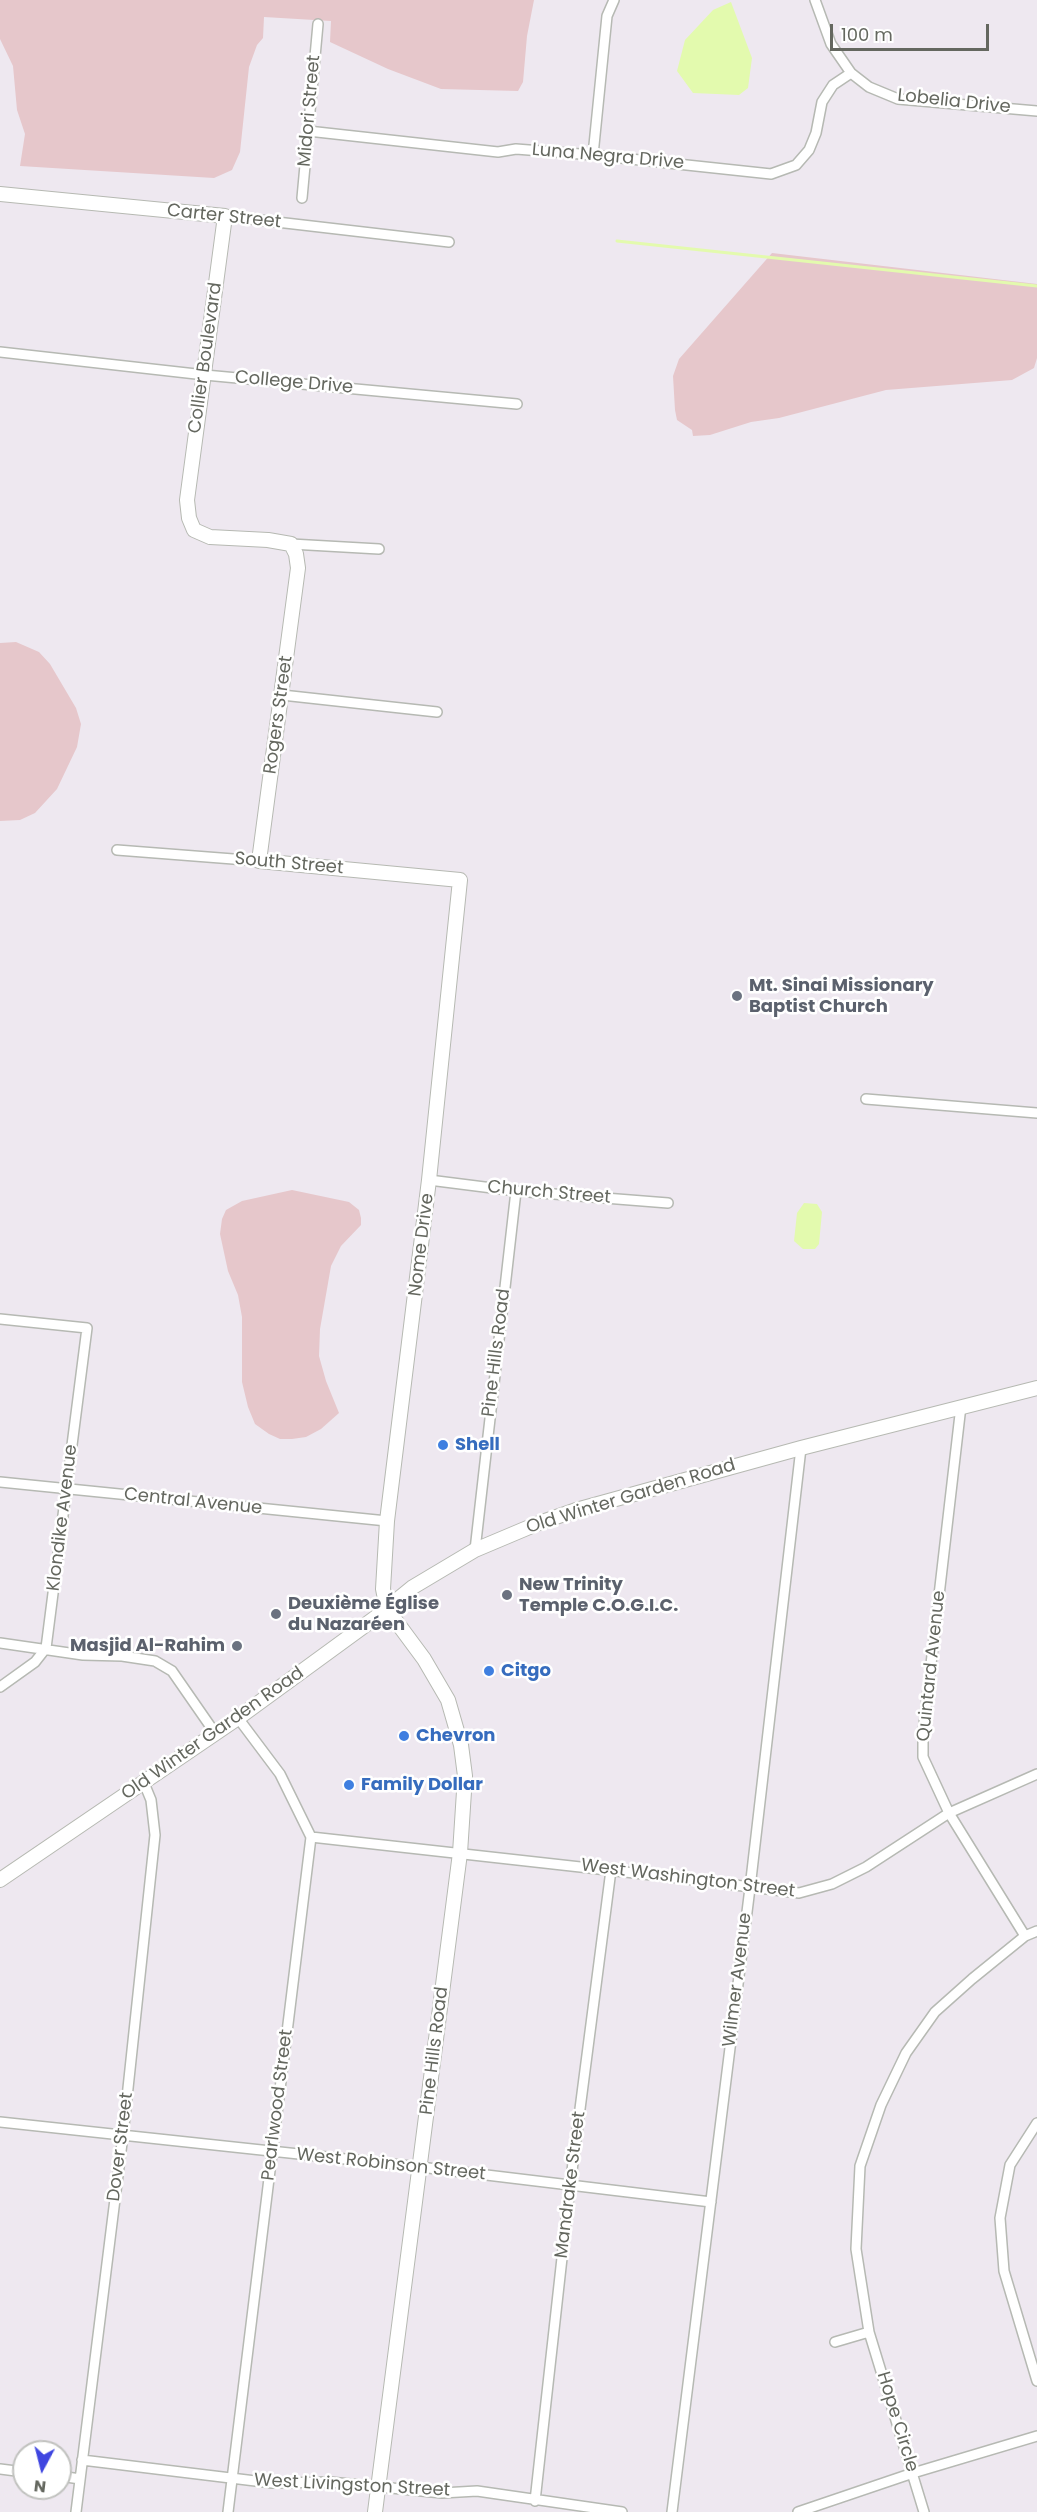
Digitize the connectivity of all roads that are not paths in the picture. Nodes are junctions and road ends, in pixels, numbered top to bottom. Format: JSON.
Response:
{"nodes":[{"id":1,"x":614,"y":0,"type":"edge"},
{"id":2,"x":815,"y":0,"type":"edge"},
{"id":3,"x":318,"y":24,"type":"dead end"},
{"id":4,"x":851,"y":73,"type":"junction"},
{"id":5,"x":1037,"y":111,"type":"edge"},
{"id":6,"x":308,"y":131,"type":"junction"},
{"id":7,"x":593,"y":155,"type":"junction"},
{"id":8,"x":0,"y":194,"type":"edge"},
{"id":9,"x":302,"y":198,"type":"dead end"},
{"id":10,"x":225,"y":216,"type":"junction"},
{"id":11,"x":448,"y":242,"type":"dead end"},
{"id":12,"x":0,"y":352,"type":"edge"},
{"id":13,"x":205,"y":375,"type":"junction"},
{"id":14,"x":518,"y":404,"type":"dead end"},
{"id":15,"x":291,"y":544,"type":"junction"},
{"id":16,"x":379,"y":549,"type":"dead end"},
{"id":17,"x":282,"y":694,"type":"junction"},
{"id":18,"x":437,"y":712,"type":"dead end"},
{"id":19,"x":117,"y":850,"type":"dead end"},
{"id":20,"x":259,"y":861,"type":"junction"},
{"id":21,"x":460,"y":880,"type":"joint"},
{"id":22,"x":866,"y":1099,"type":"dead end"},
{"id":23,"x":1037,"y":1113,"type":"edge"},
{"id":24,"x":429,"y":1180,"type":"junction"},
{"id":25,"x":516,"y":1191,"type":"junction"},
{"id":26,"x":668,"y":1203,"type":"dead end"},
{"id":27,"x":0,"y":1319,"type":"edge"},
{"id":28,"x":1037,"y":1388,"type":"edge"},
{"id":29,"x":961,"y":1406,"type":"junction"},
{"id":30,"x":801,"y":1448,"type":"junction"},
{"id":31,"x":0,"y":1482,"type":"edge"},
{"id":32,"x":67,"y":1489,"type":"junction"},
{"id":33,"x":387,"y":1521,"type":"junction"},
{"id":34,"x":475,"y":1550,"type":"junction"},
{"id":35,"x":387,"y":1610,"type":"junction"},
{"id":36,"x":0,"y":1643,"type":"edge"},
{"id":37,"x":46,"y":1648,"type":"junction"},
{"id":38,"x":0,"y":1686,"type":"edge"},
{"id":39,"x":238,"y":1718,"type":"junction"},
{"id":40,"x":215,"y":1733,"type":"junction"},
{"id":41,"x":1037,"y":1774,"type":"edge"},
{"id":42,"x":144,"y":1783,"type":"junction"},
{"id":43,"x":949,"y":1813,"type":"junction"},
{"id":44,"x":310,"y":1837,"type":"junction"},
{"id":45,"x":460,"y":1853,"type":"junction"},
{"id":46,"x":611,"y":1870,"type":"junction"},
{"id":47,"x":0,"y":1880,"type":"edge"},
{"id":48,"x":750,"y":1888,"type":"junction"},
{"id":49,"x":1037,"y":1931,"type":"edge"},
{"id":50,"x":1025,"y":1936,"type":"junction"},
{"id":51,"x":0,"y":2122,"type":"edge"},
{"id":52,"x":1037,"y":2123,"type":"edge"},
{"id":53,"x":123,"y":2135,"type":"junction"},
{"id":54,"x":272,"y":2151,"type":"junction"},
{"id":55,"x":420,"y":2167,"type":"junction"},
{"id":56,"x":570,"y":2186,"type":"junction"},
{"id":57,"x":711,"y":2202,"type":"junction"},
{"id":58,"x":869,"y":2332,"type":"junction"},
{"id":59,"x":835,"y":2342,"type":"dead end"},
{"id":60,"x":1037,"y":2381,"type":"edge"},
{"id":61,"x":1037,"y":2436,"type":"edge"},
{"id":62,"x":82,"y":2460,"type":"junction"},
{"id":63,"x":913,"y":2473,"type":"junction"},
{"id":64,"x":72,"y":2478,"type":"edge"},
{"id":65,"x":231,"y":2478,"type":"junction"},
{"id":66,"x":80,"y":2479,"type":"junction"},
{"id":67,"x":380,"y":2487,"type":"junction"},
{"id":68,"x":535,"y":2501,"type":"junction"},
{"id":69,"x":76,"y":2512,"type":"edge"},
{"id":70,"x":228,"y":2512,"type":"edge"},
{"id":71,"x":375,"y":2512,"type":"edge"},
{"id":72,"x":622,"y":2512,"type":"edge"},
{"id":73,"x":672,"y":2512,"type":"edge"},
{"id":74,"x":798,"y":2512,"type":"edge"},
{"id":75,"x":924,"y":2512,"type":"edge"}],
"edges":[{"from":1,"to":7,"type":"street"},
{"from":2,"to":4,"type":"street","name":"Lobelia Drive"},
{"from":3,"to":6,"type":"street","name":"Midori Street"},
{"from":4,"to":5,"type":"street","name":"Lobelia Drive"},
{"from":4,"to":7,"type":"street","name":"Luna Negra Drive"},
{"from":6,"to":7,"type":"street","name":"Luna Negra Drive"},
{"from":6,"to":9,"type":"street","name":"Midori Street"},
{"from":8,"to":10,"type":"main road","name":"Carter Street"},
{"from":10,"to":11,"type":"street","name":"Carter Street"},
{"from":10,"to":13,"type":"main road","name":"Collier Boulevard"},
{"from":12,"to":13,"type":"street","name":"College Drive"},
{"from":13,"to":14,"type":"street","name":"College Drive"},
{"from":13,"to":15,"type":"main road","name":"Collier Boulevard"},
{"from":15,"to":16,"type":"street"},
{"from":15,"to":17,"type":"main road","name":"Rogers Street"},
{"from":17,"to":18,"type":"street"},
{"from":17,"to":20,"type":"main road","name":"Rogers Street"},
{"from":19,"to":20,"type":"street","name":"South Street"},
{"from":20,"to":21,"type":"main road","name":"South Street"},
{"from":21,"to":24,"type":"main road","name":"Nome Drive"},
{"from":22,"to":23,"type":"street"},
{"from":24,"to":25,"type":"street","name":"Church Street"},
{"from":24,"to":33,"type":"main road","name":"Nome Drive"},
{"from":25,"to":26,"type":"street","name":"Church Street"},
{"from":25,"to":34,"type":"street","name":"Pine Hills Road"},
{"from":27,"to":32,"type":"street","name":"Klondike Avenue"},
{"from":28,"to":29,"type":"main road","name":"Old Winter Garden Road"},
{"from":29,"to":30,"type":"main road","name":"Old Winter Garden Road"},
{"from":29,"to":43,"type":"street","name":"Quintard Avenue"},
{"from":30,"to":34,"type":"main road","name":"Old Winter Garden Road"},
{"from":30,"to":48,"type":"street","name":"Wilmer Avenue"},
{"from":31,"to":32,"type":"street","name":"Central Avenue"},
{"from":32,"to":33,"type":"street","name":"Central Avenue"},
{"from":32,"to":37,"type":"street","name":"Klondike Avenue"},
{"from":33,"to":35,"type":"main road","name":"Nome Drive"},
{"from":34,"to":35,"type":"main road","name":"Old Winter Garden Road"},
{"from":35,"to":39,"type":"main road","name":"Old Winter Garden Road"},
{"from":35,"to":45,"type":"main road","name":"Pine Hills Road"},
{"from":36,"to":37,"type":"street"},
{"from":37,"to":38,"type":"street"},
{"from":37,"to":40,"type":"street"},
{"from":39,"to":40,"type":"main road","name":"Old Winter Garden Road"},
{"from":39,"to":44,"type":"street"},
{"from":40,"to":42,"type":"main road","name":"Old Winter Garden Road"},
{"from":41,"to":43,"type":"street","name":"West Washington Street"},
{"from":42,"to":47,"type":"main road","name":"Old Winter Garden Road"},
{"from":42,"to":53,"type":"street","name":"Dover Street"},
{"from":43,"to":48,"type":"street","name":"West Washington Street"},
{"from":43,"to":50,"type":"street","name":"Quintard Avenue"},
{"from":44,"to":45,"type":"street","name":"West Washington Street"},
{"from":44,"to":54,"type":"street","name":"Pearlwood Street"},
{"from":45,"to":46,"type":"street","name":"West Washington Street"},
{"from":45,"to":55,"type":"main road","name":"Pine Hills Road"},
{"from":46,"to":48,"type":"street","name":"West Washington Street"},
{"from":46,"to":56,"type":"street","name":"Mandrake Street"},
{"from":48,"to":57,"type":"street","name":"Wilmer Avenue"},
{"from":49,"to":50,"type":"street","name":"Hope Circle"},
{"from":50,"to":58,"type":"street","name":"Hope Circle"},
{"from":51,"to":53,"type":"street","name":"West Robinson Street"},
{"from":52,"to":60,"type":"street"},
{"from":53,"to":54,"type":"street","name":"West Robinson Street"},
{"from":53,"to":62,"type":"street","name":"Dover Street"},
{"from":54,"to":55,"type":"street","name":"West Robinson Street"},
{"from":54,"to":65,"type":"street","name":"Pearlwood Street"},
{"from":55,"to":56,"type":"street","name":"West Robinson Street"},
{"from":55,"to":67,"type":"main road","name":"Pine Hills Road"},
{"from":56,"to":57,"type":"street","name":"West Robinson Street"},
{"from":56,"to":68,"type":"street","name":"Mandrake Street"},
{"from":57,"to":73,"type":"street","name":"Wilmer Avenue"},
{"from":58,"to":59,"type":"street"},
{"from":58,"to":63,"type":"street","name":"Hope Circle"},
{"from":61,"to":63,"type":"street"},
{"from":62,"to":65,"type":"street","name":"West Livingston Street"},
{"from":62,"to":66,"type":"street","name":"Dover Street"},
{"from":63,"to":74,"type":"street"},
{"from":63,"to":75,"type":"street","name":"Hope Circle"},
{"from":64,"to":66,"type":"street"},
{"from":65,"to":67,"type":"street","name":"West Livingston Street"},
{"from":65,"to":70,"type":"street","name":"Pearlwood Street"},
{"from":66,"to":69,"type":"street","name":"Dover Street"},
{"from":67,"to":68,"type":"street","name":"West Livingston Street"},
{"from":67,"to":71,"type":"main road","name":"Pine Hills Road"},
{"from":68,"to":72,"type":"street","name":"West Livingston Street"}]}
